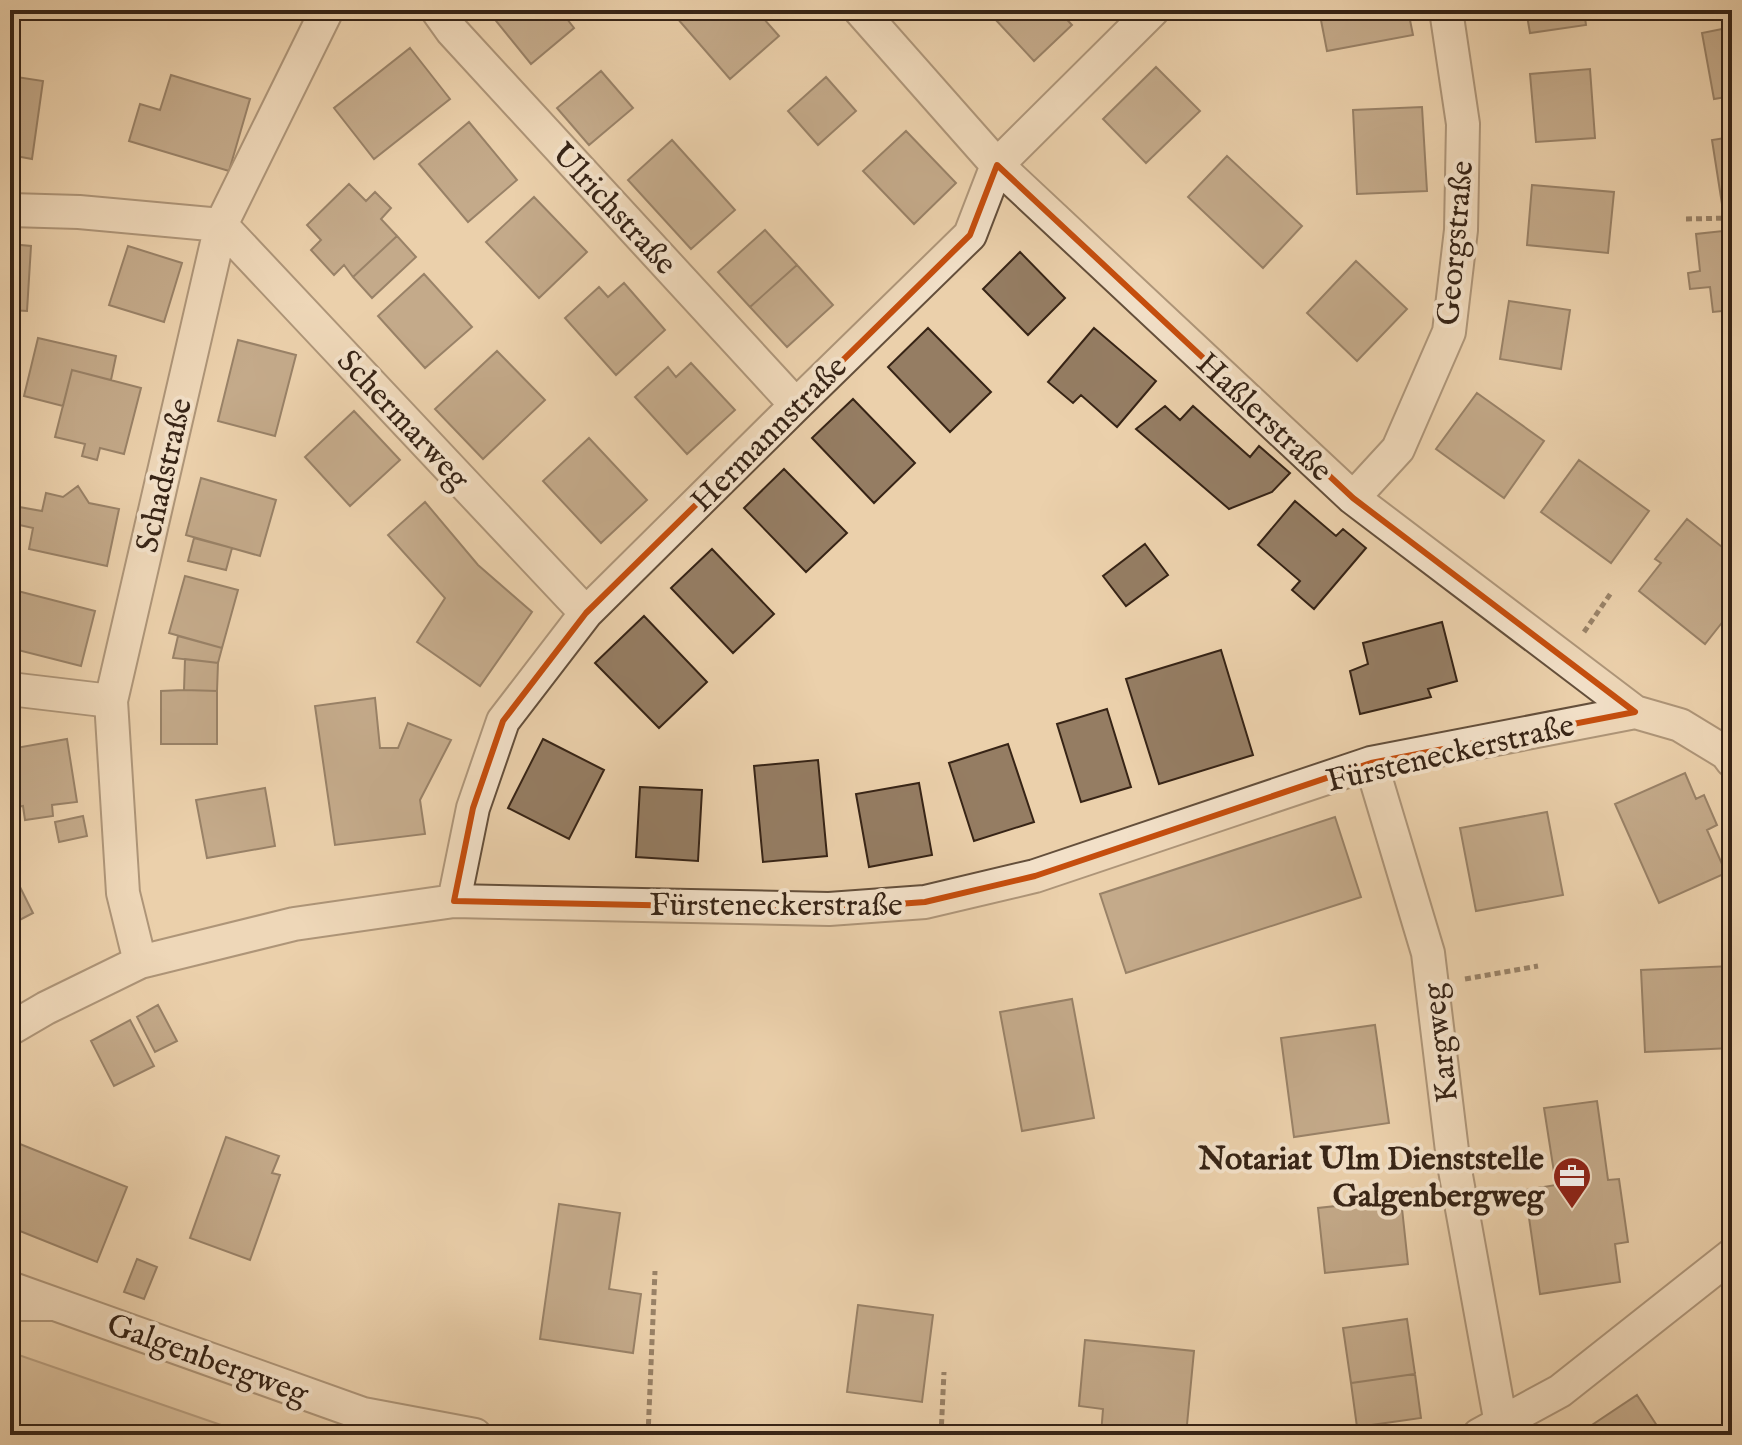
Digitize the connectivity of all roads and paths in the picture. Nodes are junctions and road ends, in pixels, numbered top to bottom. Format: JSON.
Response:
{"nodes":[{"id":1,"x":327,"y":10,"type":"edge"},
{"id":2,"x":437,"y":10,"type":"edge"},
{"id":3,"x":860,"y":10,"type":"edge"},
{"id":4,"x":1153,"y":10,"type":"edge"},
{"id":5,"x":1446,"y":10,"type":"edge"},
{"id":6,"x":997,"y":165,"type":"junction"},
{"id":7,"x":10,"y":210,"type":"edge"},
{"id":8,"x":1732,"y":218,"type":"edge"},
{"id":9,"x":1686,"y":219,"type":"dead end"},
{"id":10,"x":221,"y":225,"type":"junction"},
{"id":11,"x":796,"y":405,"type":"junction"},
{"id":12,"x":1353,"y":498,"type":"junction"},
{"id":13,"x":1611,"y":593,"type":"dead end"},
{"id":14,"x":586,"y":613,"type":"junction"},
{"id":15,"x":1566,"y":660,"type":"junction"},
{"id":16,"x":10,"y":689,"type":"edge"},
{"id":17,"x":111,"y":701,"type":"junction"},
{"id":18,"x":1635,"y":712,"type":"junction"},
{"id":19,"x":1730,"y":753,"type":"edge"},
{"id":20,"x":1371,"y":763,"type":"junction"},
{"id":21,"x":1732,"y":886,"type":"edge"},
{"id":22,"x":1724,"y":889,"type":"dead end"},
{"id":23,"x":454,"y":901,"type":"junction"},
{"id":24,"x":140,"y":962,"type":"junction"},
{"id":25,"x":1538,"y":966,"type":"dead end"},
{"id":26,"x":1433,"y":985,"type":"junction"},
{"id":27,"x":10,"y":1029,"type":"edge"},
{"id":28,"x":1732,"y":1255,"type":"edge"},
{"id":29,"x":655,"y":1271,"type":"dead end"},
{"id":30,"x":10,"y":1288,"type":"edge"},
{"id":31,"x":10,"y":1312,"type":"edge"},
{"id":32,"x":81,"y":1312,"type":"junction"},
{"id":33,"x":944,"y":1372,"type":"dead end"},
{"id":34,"x":1490,"y":1429,"type":"edge"},
{"id":35,"x":475,"y":1435,"type":"edge"},
{"id":36,"x":648,"y":1435,"type":"edge"},
{"id":37,"x":941,"y":1435,"type":"edge"}],
"edges":[{"from":1,"to":10,"type":"street","name":"Schadstraße"},
{"from":2,"to":11,"type":"street","name":"Ulrichstraße"},
{"from":3,"to":6,"type":"street","name":"Haßlerstraße"},
{"from":4,"to":6,"type":"street","name":"Hermannstraße"},
{"from":5,"to":12,"type":"street","name":"Georgstraße"},
{"from":6,"to":11,"type":"street","name":"Hermannstraße"},
{"from":6,"to":12,"type":"street","name":"Haßlerstraße"},
{"from":7,"to":10,"type":"street"},
{"from":8,"to":9,"type":"path"},
{"from":10,"to":14,"type":"street","name":"Schermarweg"},
{"from":10,"to":17,"type":"street","name":"Schadstraße"},
{"from":11,"to":14,"type":"street","name":"Hermannstraße"},
{"from":12,"to":15,"type":"street","name":"Haßlerstraße"},
{"from":13,"to":15,"type":"path"},
{"from":14,"to":23,"type":"street","name":"Hermannstraße"},
{"from":15,"to":18,"type":"street","name":"Haßlerstraße"},
{"from":16,"to":17,"type":"street"},
{"from":17,"to":24,"type":"street","name":"Schadstraße"},
{"from":18,"to":19,"type":"street","name":"Haßlerstraße"},
{"from":18,"to":20,"type":"street","name":"Fürsteneckerstraße"},
{"from":20,"to":23,"type":"street","name":"Fürsteneckerstraße"},
{"from":20,"to":26,"type":"street","name":"Kargweg"},
{"from":21,"to":22,"type":"path"},
{"from":23,"to":24,"type":"street","name":"Fürsteneckerstraße"},
{"from":24,"to":27,"type":"street","name":"Fürsteneckerstraße"},
{"from":25,"to":26,"type":"path"},
{"from":26,"to":34,"type":"street","name":"Kargweg"},
{"from":28,"to":34,"type":"street"},
{"from":29,"to":36,"type":"path"},
{"from":30,"to":32,"type":"street","name":"Galgenbergweg"},
{"from":31,"to":32,"type":"lane","name":"Galgenbergweg"},
{"from":32,"to":35,"type":"street","name":"Galgenbergweg"},
{"from":33,"to":37,"type":"path"}]}
